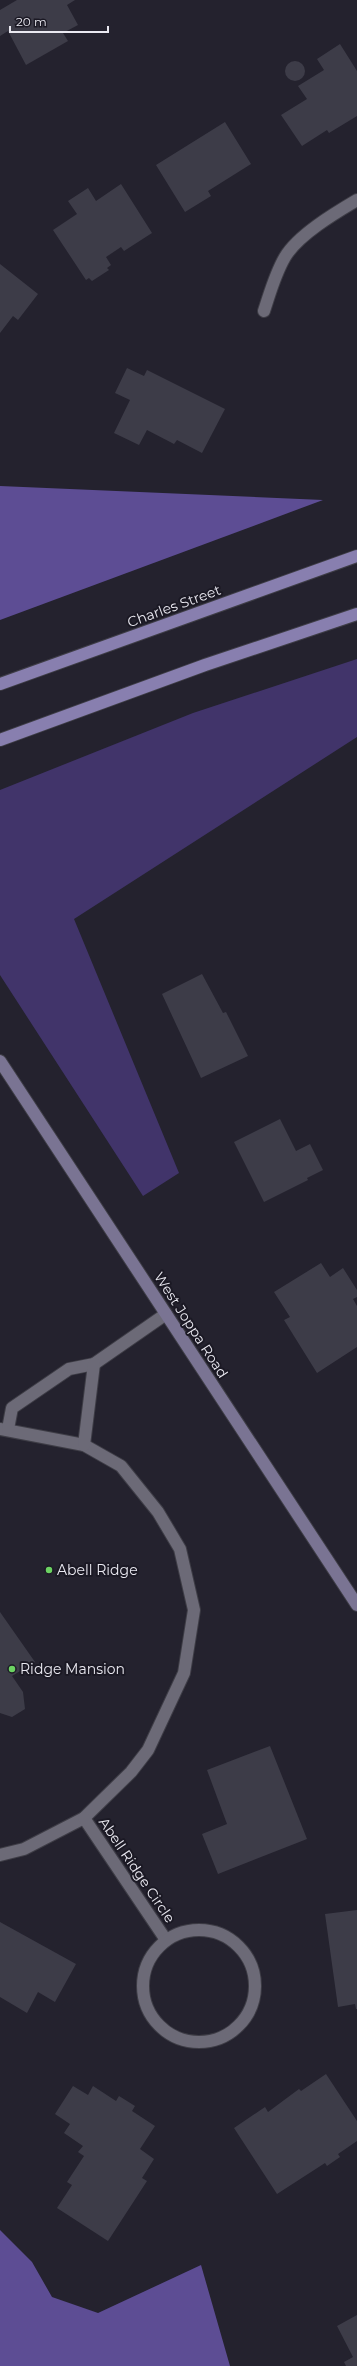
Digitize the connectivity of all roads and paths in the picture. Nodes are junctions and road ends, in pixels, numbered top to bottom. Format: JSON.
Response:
{"nodes":[{"id":1,"x":357,"y":200,"type":"edge"},
{"id":2,"x":264,"y":312,"type":"dead end"},
{"id":3,"x":357,"y":556,"type":"edge"},
{"id":4,"x":357,"y":614,"type":"edge"},
{"id":5,"x":0,"y":684,"type":"edge"},
{"id":6,"x":0,"y":740,"type":"edge"},
{"id":7,"x":0,"y":1060,"type":"edge"},
{"id":8,"x":166,"y":1314,"type":"junction"},
{"id":9,"x":94,"y":1364,"type":"junction"},
{"id":10,"x":4,"y":1429,"type":"edge"},
{"id":11,"x":84,"y":1445,"type":"junction"},
{"id":12,"x":357,"y":1605,"type":"edge"},
{"id":13,"x":84,"y":1818,"type":"junction"},
{"id":14,"x":0,"y":1855,"type":"edge"},
{"id":15,"x":166,"y":1940,"type":"junction"}],
"edges":[{"from":1,"to":2,"type":"street"},
{"from":3,"to":5,"type":"main road","name":"Charles Street"},
{"from":4,"to":6,"type":"main road"},
{"from":7,"to":8,"type":"street","name":"West Joppa Road"},
{"from":8,"to":9,"type":"street","name":"Abell Ridge Circle"},
{"from":8,"to":12,"type":"street","name":"West Joppa Road"},
{"from":9,"to":10,"type":"street","name":"Abell Ridge Circle"},
{"from":9,"to":11,"type":"street"},
{"from":10,"to":11,"type":"street","name":"Abell Ridge Circle"},
{"from":11,"to":13,"type":"street","name":"Abell Ridge Circle"},
{"from":13,"to":14,"type":"street","name":"Abell Ridge Circle"},
{"from":13,"to":15,"type":"street","name":"Abell Ridge Circle"},
{"from":15,"to":15,"type":"street","name":"Abell Ridge Circle"}]}
